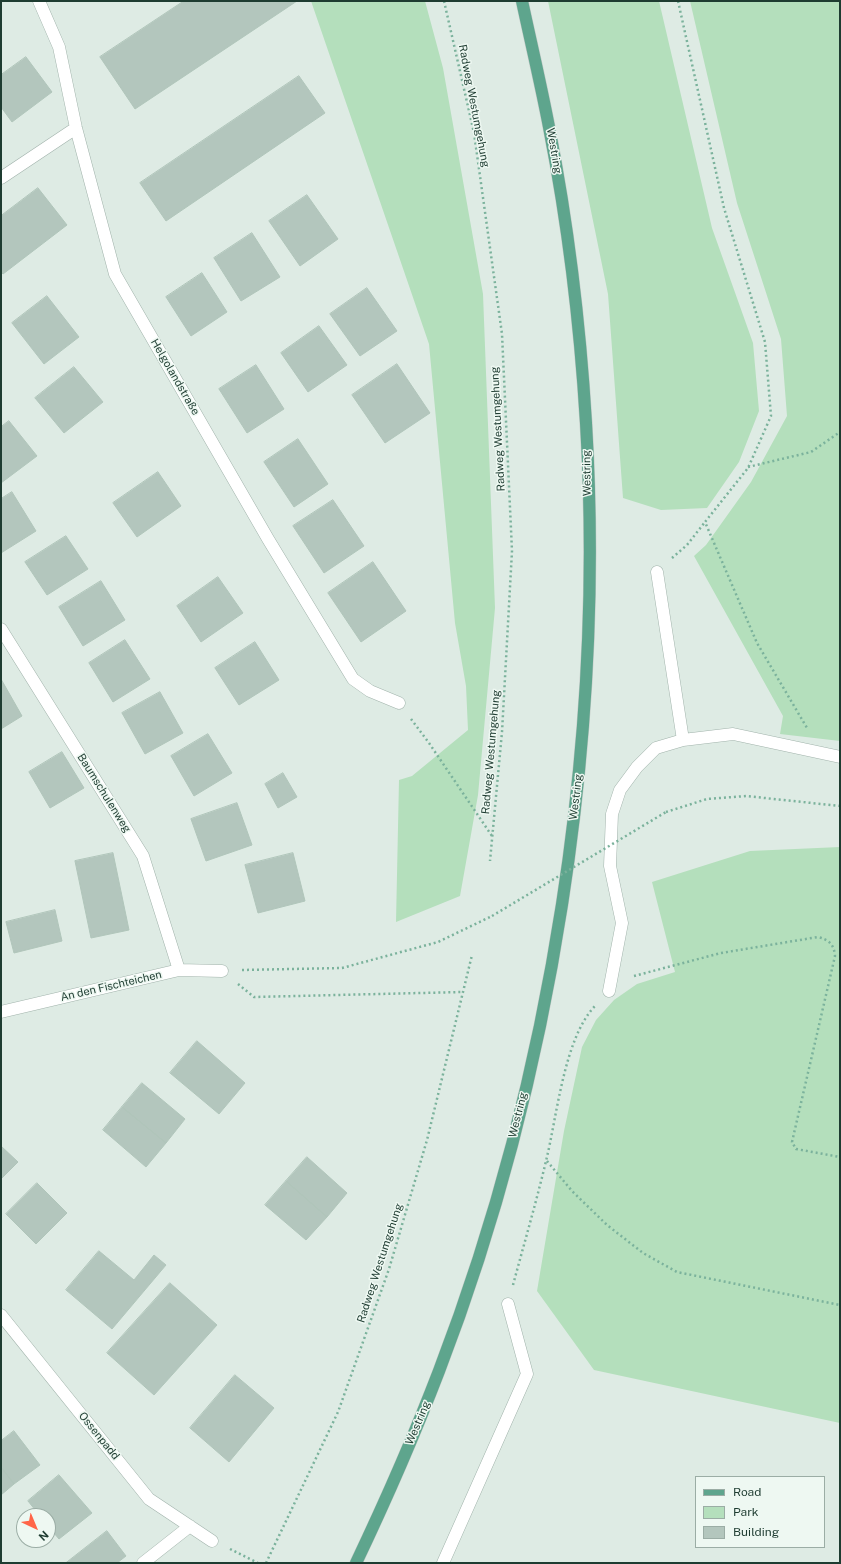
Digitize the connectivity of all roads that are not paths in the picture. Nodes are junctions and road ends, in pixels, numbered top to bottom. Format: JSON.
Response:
{"nodes":[{"id":1,"x":39,"y":1,"type":"edge"},
{"id":2,"x":522,"y":1,"type":"edge"},
{"id":3,"x":76,"y":128,"type":"junction"},
{"id":4,"x":1,"y":178,"type":"edge"},
{"id":5,"x":657,"y":572,"type":"road end"},
{"id":6,"x":1,"y":629,"type":"edge"},
{"id":7,"x":399,"y":703,"type":"road end"},
{"id":8,"x":684,"y":740,"type":"junction"},
{"id":9,"x":840,"y":757,"type":"edge"},
{"id":10,"x":179,"y":970,"type":"junction"},
{"id":11,"x":222,"y":971,"type":"road end"},
{"id":12,"x":609,"y":991,"type":"road end"},
{"id":13,"x":1,"y":1012,"type":"edge"},
{"id":14,"x":508,"y":1304,"type":"road end"},
{"id":15,"x":1,"y":1315,"type":"edge"},
{"id":16,"x":190,"y":1526,"type":"junction"},
{"id":17,"x":212,"y":1541,"type":"road end"},
{"id":18,"x":143,"y":1563,"type":"edge"},
{"id":19,"x":356,"y":1563,"type":"edge"},
{"id":20,"x":443,"y":1563,"type":"edge"}],
"edges":[{"from":1,"to":3,"type":"street","name":"Helgolandstraße"},
{"from":2,"to":19,"type":"main road","name":"Westring"},
{"from":3,"to":4,"type":"street"},
{"from":3,"to":7,"type":"street","name":"Helgolandstraße"},
{"from":5,"to":8,"type":"street"},
{"from":6,"to":10,"type":"street","name":"Baumschulenweg"},
{"from":8,"to":9,"type":"street"},
{"from":8,"to":12,"type":"street"},
{"from":10,"to":11,"type":"street","name":"An den Fischteichen"},
{"from":10,"to":13,"type":"street","name":"An den Fischteichen"},
{"from":14,"to":20,"type":"street"},
{"from":15,"to":16,"type":"street","name":"Ossenpadd"},
{"from":16,"to":17,"type":"street","name":"Ossenpadd"},
{"from":16,"to":18,"type":"street"}]}
